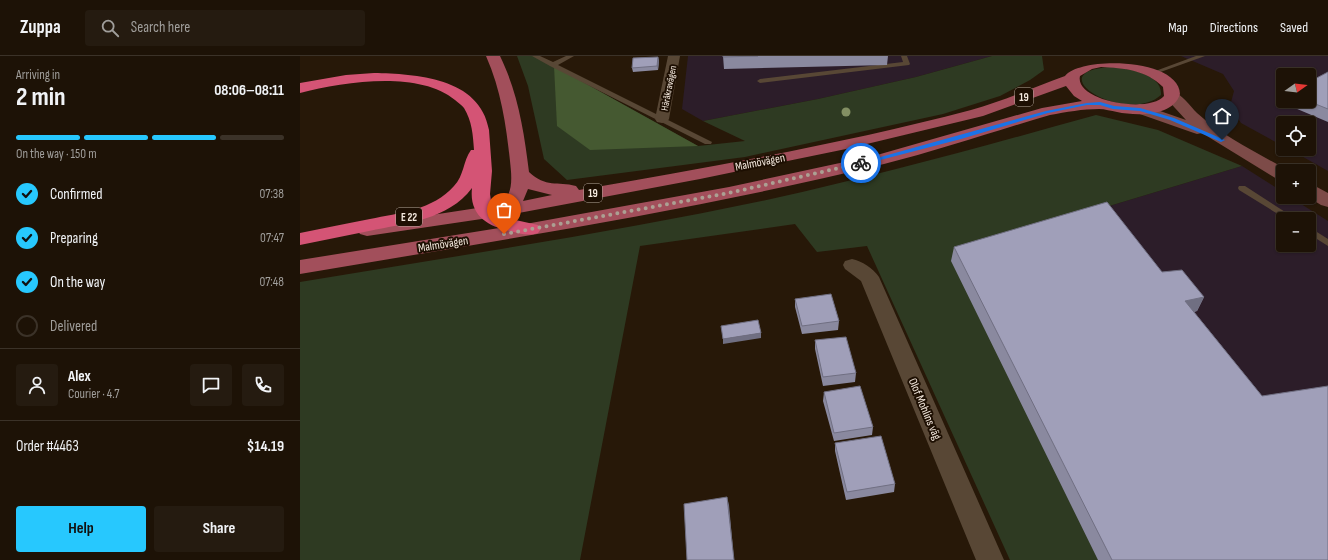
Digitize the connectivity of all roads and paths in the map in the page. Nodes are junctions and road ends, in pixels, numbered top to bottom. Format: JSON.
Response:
{"nodes":[{"id":1,"x":493,"y":56,"type":"edge"},
{"id":2,"x":535,"y":56,"type":"edge"},
{"id":3,"x":571,"y":56,"type":"edge"},
{"id":4,"x":674,"y":56,"type":"edge"},
{"id":5,"x":904,"y":56,"type":"edge"},
{"id":6,"x":1070,"y":56,"type":"edge"},
{"id":7,"x":1096,"y":56,"type":"edge"},
{"id":8,"x":1202,"y":56,"type":"edge"},
{"id":9,"x":1113,"y":63,"type":"junction"},
{"id":10,"x":552,"y":65,"type":"junction"},
{"id":11,"x":1076,"y":73,"type":"junction"},
{"id":12,"x":1153,"y":73,"type":"junction"},
{"id":13,"x":760,"y":81,"type":"dead end"},
{"id":14,"x":300,"y":88,"type":"edge"},
{"id":15,"x":1172,"y":96,"type":"junction"},
{"id":16,"x":1100,"y":104,"type":"junction"},
{"id":17,"x":1140,"y":110,"type":"junction"},
{"id":18,"x":662,"y":120,"type":"junction"},
{"id":19,"x":708,"y":142,"type":"dead end"},
{"id":20,"x":480,"y":143,"type":"junction"},
{"id":21,"x":1232,"y":145,"type":"junction"},
{"id":22,"x":1276,"y":171,"type":"edge"},
{"id":23,"x":520,"y":174,"type":"junction"},
{"id":24,"x":700,"y":174,"type":"junction"},
{"id":25,"x":1242,"y":188,"type":"dead end"},
{"id":26,"x":1316,"y":194,"type":"edge"},
{"id":27,"x":1328,"y":201,"type":"edge"},
{"id":28,"x":1281,"y":212,"type":"edge"},
{"id":29,"x":494,"y":213,"type":"junction"},
{"id":30,"x":531,"y":229,"type":"junction"},
{"id":31,"x":1316,"y":234,"type":"edge"},
{"id":32,"x":300,"y":239,"type":"edge"},
{"id":33,"x":1328,"y":242,"type":"edge"},
{"id":34,"x":353,"y":259,"type":"junction"},
{"id":35,"x":852,"y":266,"type":"dead end"},
{"id":36,"x":300,"y":267,"type":"edge"},
{"id":37,"x":990,"y":560,"type":"edge"}],
"edges":[{"from":1,"to":23,"type":"main road"},
{"from":2,"to":10,"type":"lane"},
{"from":3,"to":10,"type":"lane"},
{"from":4,"to":18,"type":"street","name":"Häråkravägen"},
{"from":5,"to":13,"type":"lane"},
{"from":6,"to":11,"type":"main road"},
{"from":7,"to":9,"type":"main road"},
{"from":8,"to":12,"type":"lane"},
{"from":9,"to":11,"type":"main road","name":"Malmövägen"},
{"from":9,"to":12,"type":"main road"},
{"from":10,"to":18,"type":"lane"},
{"from":11,"to":16,"type":"main road"},
{"from":11,"to":24,"type":"main road","name":"Malmövägen","number":"19"},
{"from":12,"to":15,"type":"main road"},
{"from":14,"to":20,"type":"highway","number":"E 22"},
{"from":15,"to":17,"type":"main road"},
{"from":15,"to":21,"type":"main road"},
{"from":16,"to":17,"type":"main road"},
{"from":16,"to":30,"type":"main road","name":"Malmövägen","number":"19"},
{"from":17,"to":21,"type":"main road"},
{"from":18,"to":19,"type":"lane"},
{"from":20,"to":29,"type":"highway"},
{"from":20,"to":32,"type":"highway","number":"E 22"},
{"from":21,"to":22,"type":"main road"},
{"from":23,"to":24,"type":"main road"},
{"from":23,"to":29,"type":"main road"},
{"from":24,"to":29,"type":"main road","name":"Malmövägen","number":"19"},
{"from":25,"to":28,"type":"lane"},
{"from":26,"to":27,"type":"main road"},
{"from":29,"to":30,"type":"highway"},
{"from":29,"to":32,"type":"main road","name":"Malmövägen","number":"19"},
{"from":29,"to":34,"type":"main road"},
{"from":30,"to":34,"type":"main road","name":"Malmövägen","number":"19"},
{"from":31,"to":33,"type":"lane"},
{"from":34,"to":36,"type":"main road","name":"Malmövägen","number":"19"},
{"from":35,"to":37,"type":"street","name":"Olof Mohlins väg"}]}
